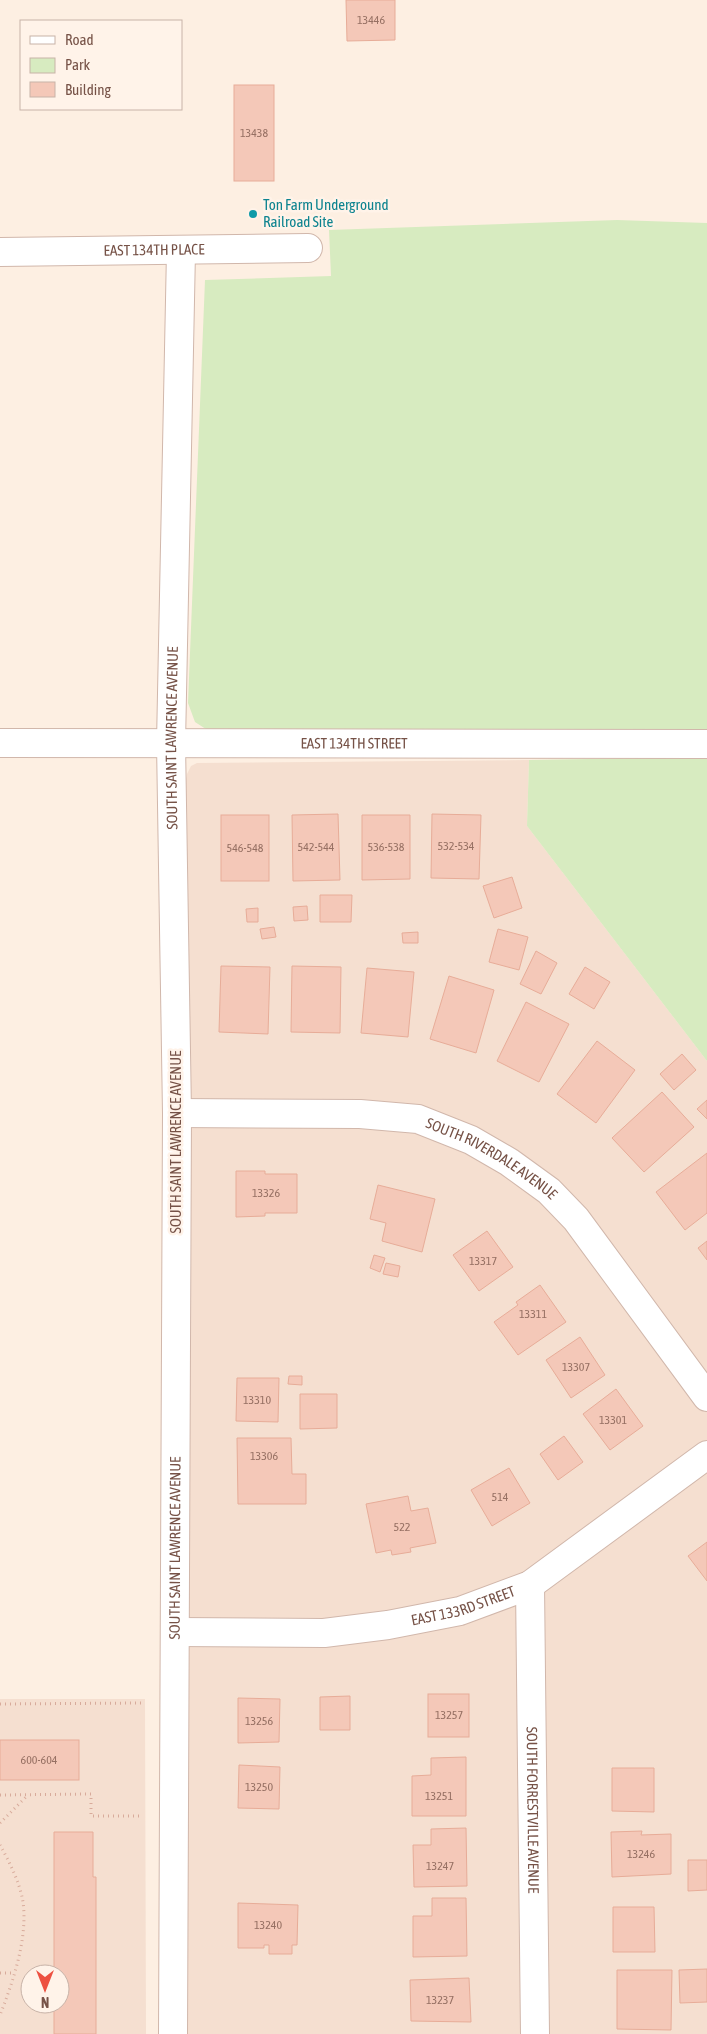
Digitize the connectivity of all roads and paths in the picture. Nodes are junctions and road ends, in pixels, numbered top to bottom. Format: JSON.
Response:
{"nodes":[{"id":1,"x":308,"y":248,"type":"dead end"},
{"id":2,"x":181,"y":251,"type":"junction"},
{"id":3,"x":0,"y":252,"type":"edge"},
{"id":4,"x":0,"y":743,"type":"edge"},
{"id":5,"x":171,"y":743,"type":"junction"},
{"id":6,"x":707,"y":744,"type":"edge"},
{"id":7,"x":177,"y":1113,"type":"junction"},
{"id":8,"x":707,"y":1396,"type":"edge"},
{"id":9,"x":707,"y":1455,"type":"edge"},
{"id":10,"x":530,"y":1585,"type":"junction"},
{"id":11,"x":176,"y":1632,"type":"junction"},
{"id":12,"x":140,"y":1703,"type":"dead end"},
{"id":13,"x":0,"y":1704,"type":"edge"},
{"id":14,"x":0,"y":1795,"type":"edge"},
{"id":15,"x":28,"y":1795,"type":"junction"},
{"id":16,"x":141,"y":1816,"type":"dead end"},
{"id":17,"x":0,"y":1823,"type":"edge"},
{"id":18,"x":0,"y":1845,"type":"edge"},
{"id":19,"x":15,"y":1972,"type":"junction"},
{"id":20,"x":0,"y":1973,"type":"edge"},
{"id":21,"x":0,"y":2015,"type":"edge"},
{"id":22,"x":173,"y":2034,"type":"edge"},
{"id":23,"x":535,"y":2034,"type":"edge"}],
"edges":[{"from":1,"to":2,"type":"street","name":"EAST 134TH PLACE"},
{"from":2,"to":3,"type":"street","name":"EAST 134TH PLACE"},
{"from":2,"to":5,"type":"street","name":"SOUTH SAINT LAWRENCE AVENUE"},
{"from":4,"to":5,"type":"street","name":"EAST 134TH STREET"},
{"from":5,"to":6,"type":"street","name":"EAST 134TH STREET"},
{"from":5,"to":7,"type":"street","name":"SOUTH SAINT LAWRENCE AVENUE"},
{"from":7,"to":8,"type":"street","name":"SOUTH RIVERDALE AVENUE"},
{"from":7,"to":11,"type":"street","name":"SOUTH SAINT LAWRENCE AVENUE"},
{"from":9,"to":10,"type":"street","name":"EAST 133RD STREET"},
{"from":10,"to":11,"type":"street","name":"EAST 133RD STREET"},
{"from":10,"to":23,"type":"street","name":"SOUTH FORRESTVILLE AVENUE"},
{"from":11,"to":22,"type":"street","name":"SOUTH SAINT LAWRENCE AVENUE"},
{"from":12,"to":13,"type":"path"},
{"from":14,"to":15,"type":"path"},
{"from":15,"to":16,"type":"path"},
{"from":15,"to":17,"type":"path"},
{"from":18,"to":19,"type":"path"},
{"from":19,"to":20,"type":"path"},
{"from":19,"to":21,"type":"path"}]}
